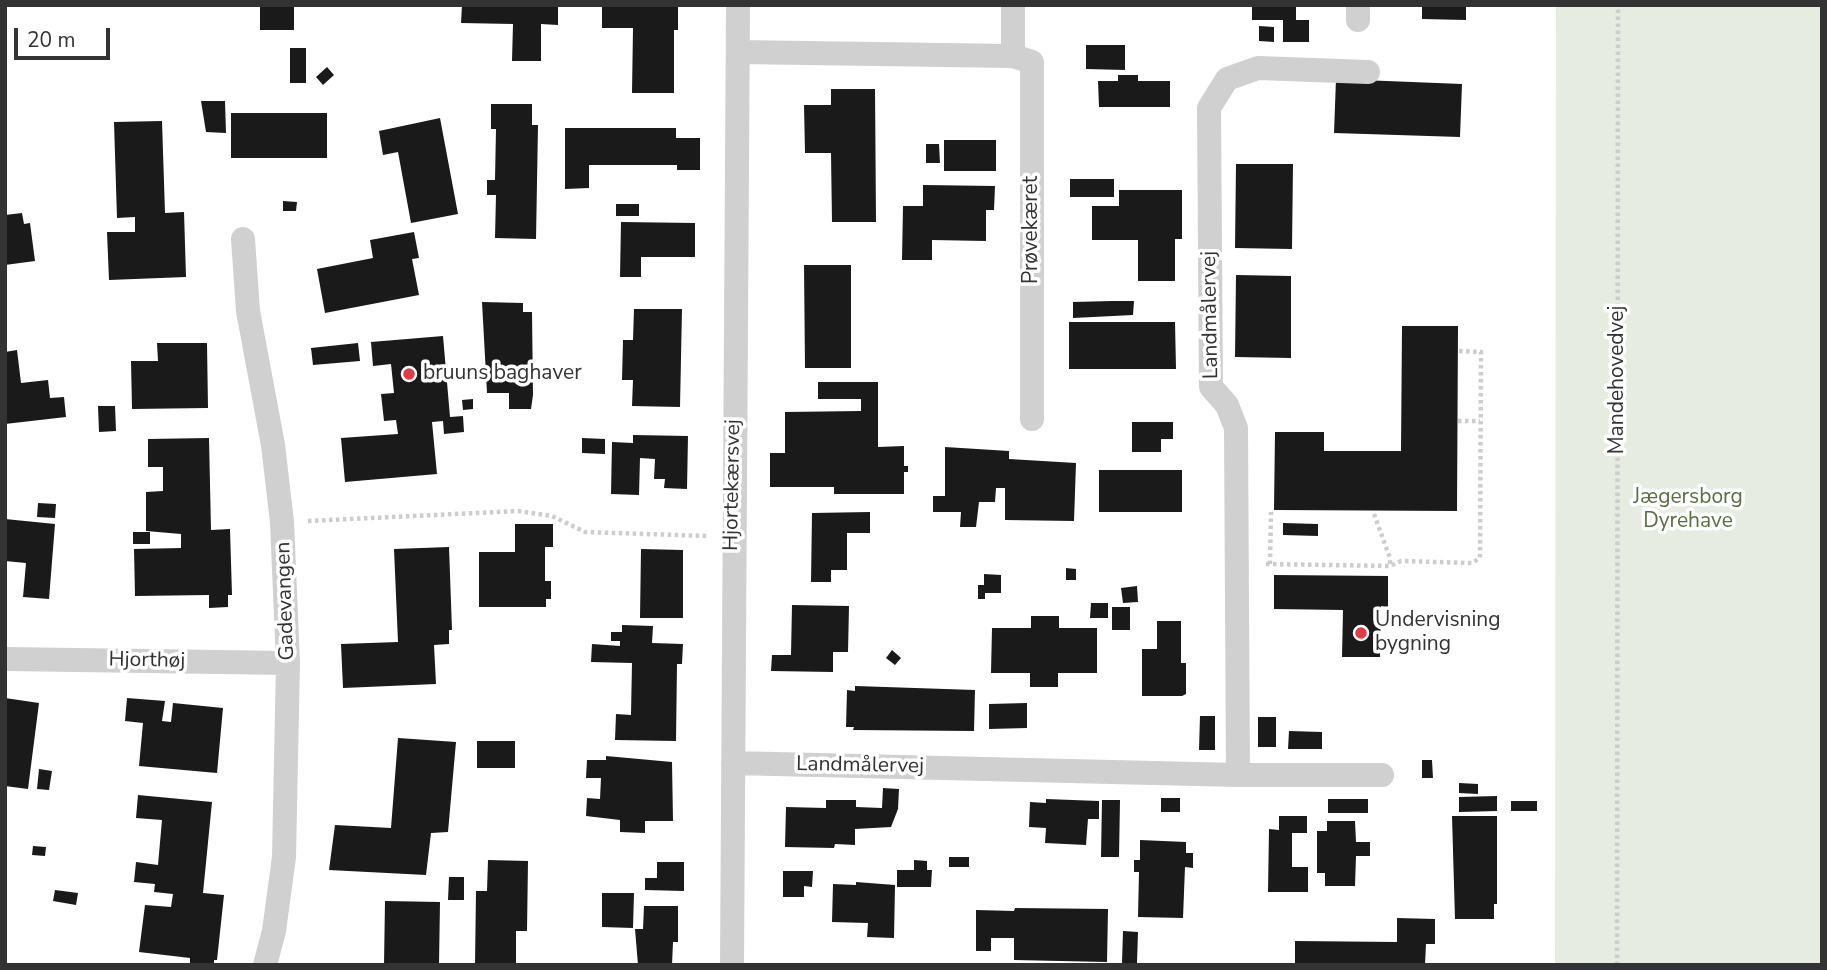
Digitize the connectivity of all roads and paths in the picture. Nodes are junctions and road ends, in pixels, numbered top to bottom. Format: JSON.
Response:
{"nodes":[{"id":1,"x":738,"y":5,"type":"edge"},
{"id":2,"x":1013,"y":5,"type":"edge"},
{"id":3,"x":1618,"y":5,"type":"edge"},
{"id":4,"x":738,"y":52,"type":"junction"},
{"id":5,"x":1013,"y":56,"type":"junction"},
{"id":6,"x":1368,"y":72,"type":"dead end"},
{"id":7,"x":243,"y":239,"type":"dead end"},
{"id":8,"x":1458,"y":351,"type":"dead end"},
{"id":9,"x":1032,"y":419,"type":"dead end"},
{"id":10,"x":1458,"y":421,"type":"dead end"},
{"id":11,"x":1480,"y":421,"type":"junction"},
{"id":12,"x":1271,"y":512,"type":"dead end"},
{"id":13,"x":1374,"y":513,"type":"dead end"},
{"id":14,"x":282,"y":522,"type":"junction"},
{"id":15,"x":733,"y":536,"type":"junction"},
{"id":16,"x":1237,"y":565,"type":"junction"},
{"id":17,"x":1270,"y":565,"type":"junction"},
{"id":18,"x":1390,"y":566,"type":"junction"},
{"id":19,"x":5,"y":659,"type":"edge"},
{"id":20,"x":288,"y":663,"type":"junction"},
{"id":21,"x":733,"y":763,"type":"junction"},
{"id":22,"x":1238,"y":775,"type":"junction"},
{"id":23,"x":1382,"y":775,"type":"dead end"},
{"id":24,"x":265,"y":965,"type":"edge"},
{"id":25,"x":732,"y":965,"type":"edge"},
{"id":26,"x":1617,"y":965,"type":"edge"}],
"edges":[{"from":1,"to":4,"type":"street","name":"Hjortekærsvej"},
{"from":2,"to":5,"type":"street"},
{"from":3,"to":26,"type":"path","name":"Mandehovedvej"},
{"from":4,"to":5,"type":"street"},
{"from":4,"to":15,"type":"street","name":"Hjortekærsvej"},
{"from":5,"to":9,"type":"street","name":"Prøvekæret"},
{"from":6,"to":16,"type":"street","name":"Landmålervej"},
{"from":7,"to":14,"type":"street","name":"Gadevangen"},
{"from":8,"to":11,"type":"path"},
{"from":10,"to":11,"type":"path"},
{"from":11,"to":18,"type":"path"},
{"from":12,"to":17,"type":"path"},
{"from":13,"to":18,"type":"path"},
{"from":14,"to":15,"type":"path"},
{"from":14,"to":20,"type":"street","name":"Gadevangen"},
{"from":15,"to":21,"type":"street","name":"Hjortekærsvej"},
{"from":16,"to":17,"type":"path"},
{"from":16,"to":22,"type":"street","name":"Landmålervej"},
{"from":17,"to":18,"type":"path"},
{"from":19,"to":20,"type":"street","name":"Hjorthøj"},
{"from":20,"to":24,"type":"street","name":"Gadevangen"},
{"from":21,"to":22,"type":"street","name":"Landmålervej"},
{"from":21,"to":25,"type":"street","name":"Hjortekærsvej"},
{"from":22,"to":23,"type":"street","name":"Landmålervej"}]}
